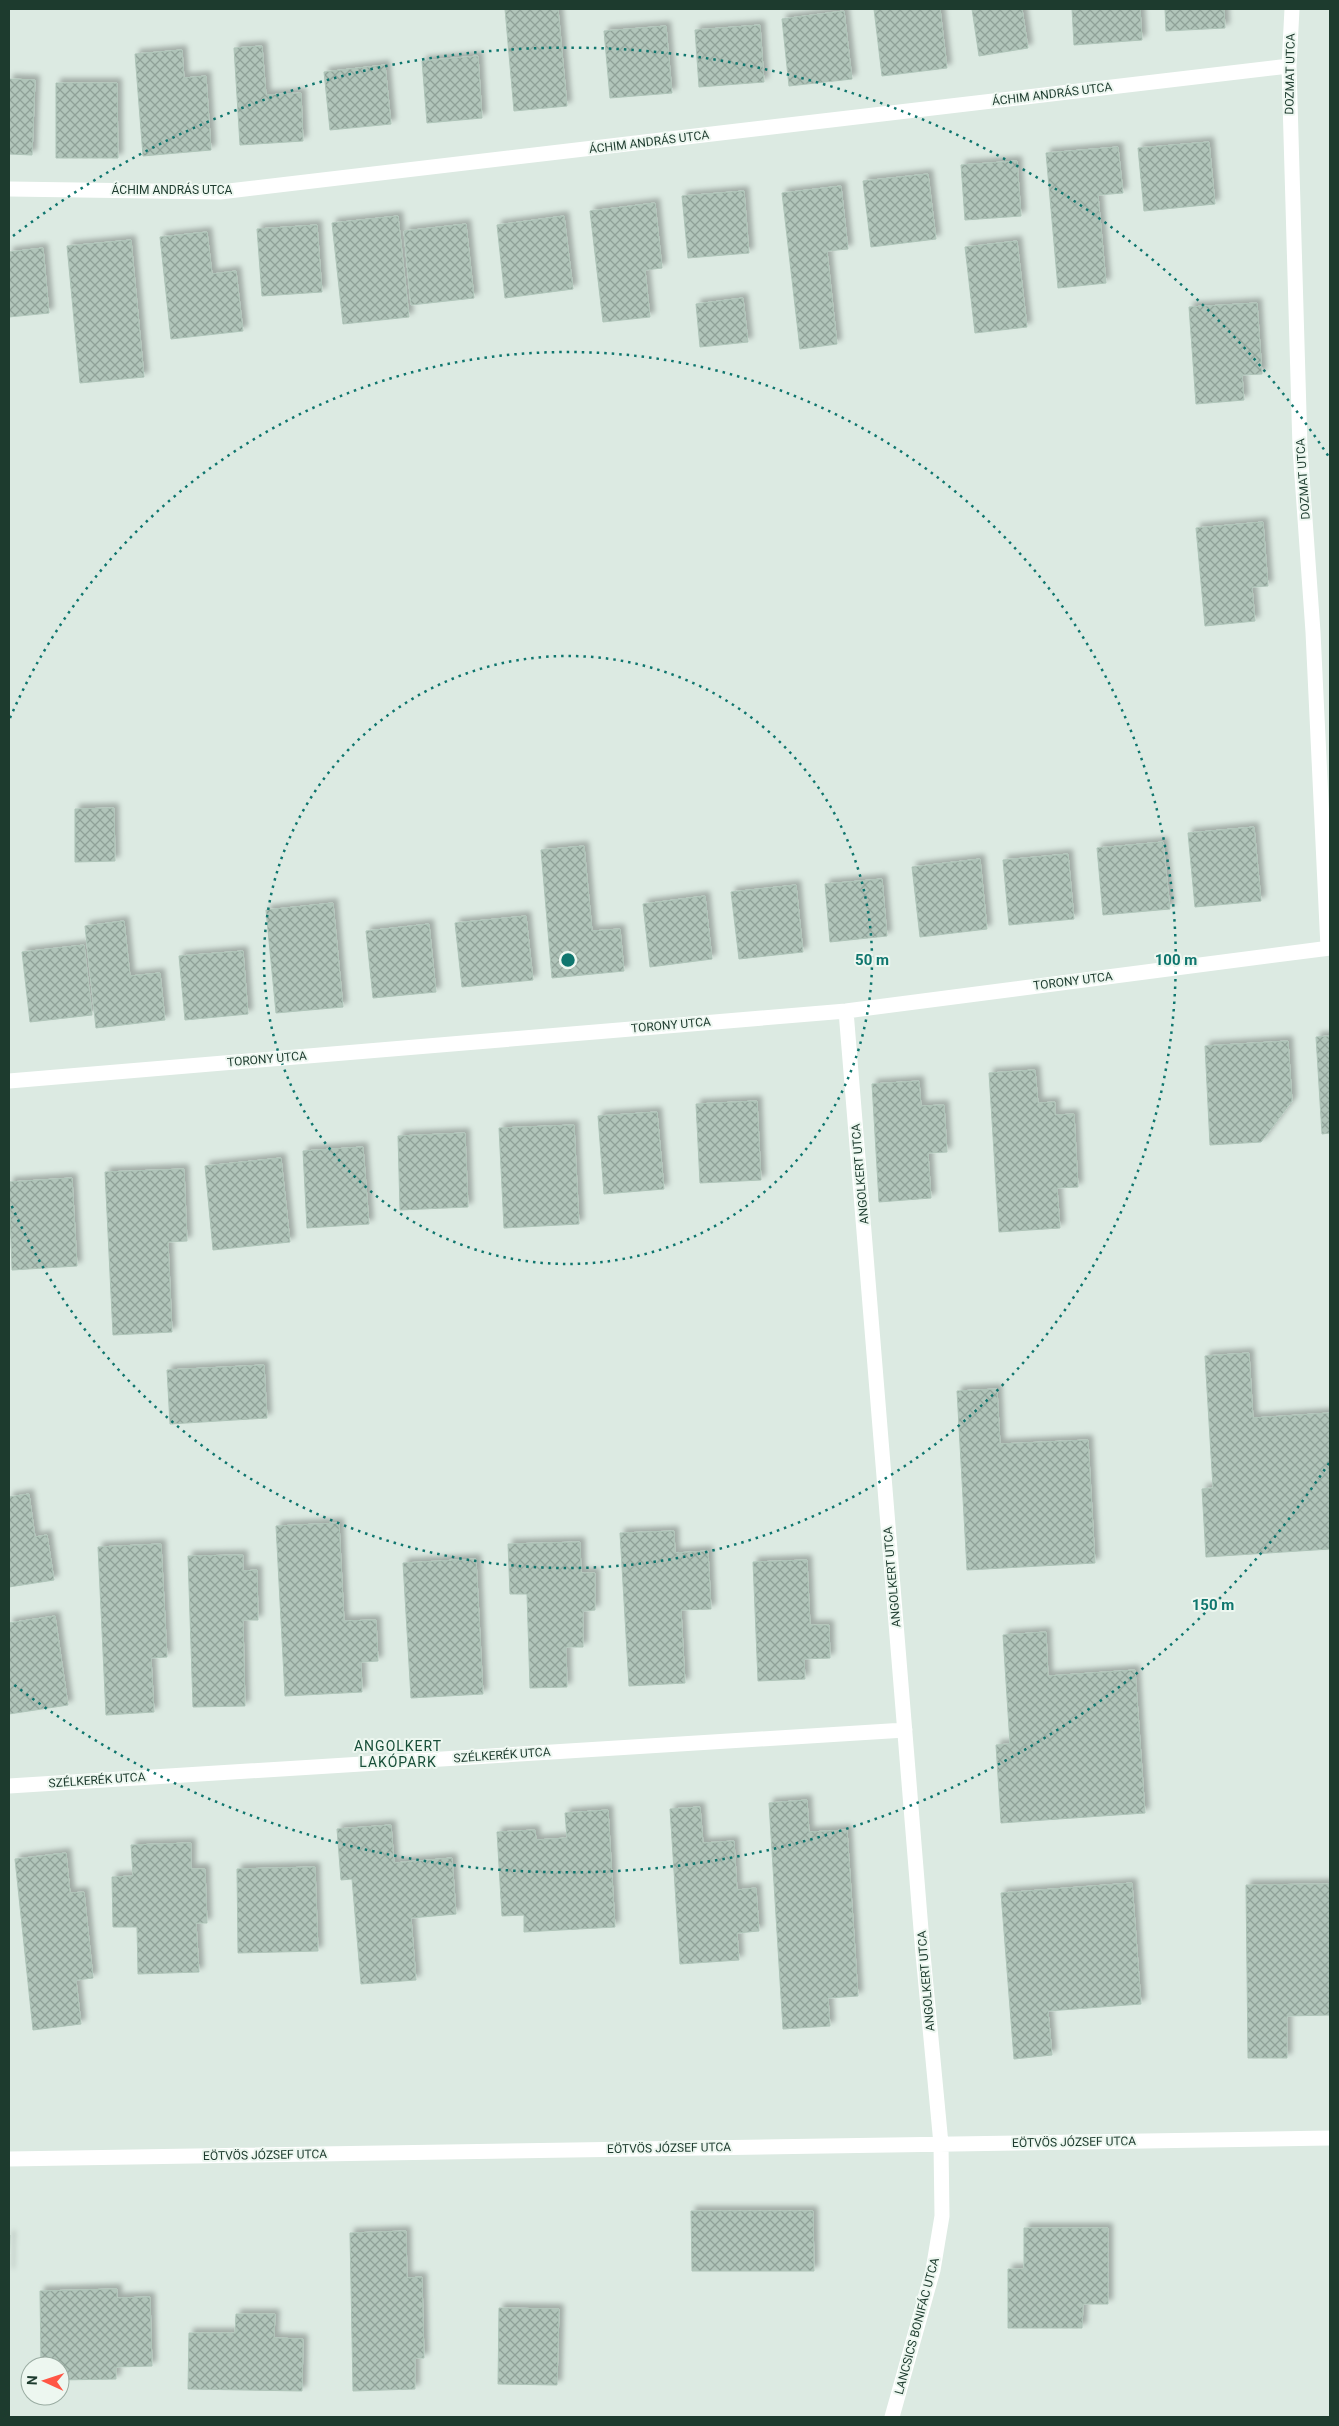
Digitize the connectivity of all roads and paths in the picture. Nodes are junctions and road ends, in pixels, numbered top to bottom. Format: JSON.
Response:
{"nodes":[{"id":1,"x":1292,"y":9,"type":"edge"},
{"id":2,"x":1289,"y":66,"type":"junction"},
{"id":3,"x":9,"y":190,"type":"edge"},
{"id":4,"x":1329,"y":948,"type":"edge"},
{"id":5,"x":846,"y":1011,"type":"junction"},
{"id":6,"x":9,"y":1081,"type":"edge"},
{"id":7,"x":905,"y":1730,"type":"junction"},
{"id":8,"x":9,"y":1786,"type":"edge"},
{"id":9,"x":1330,"y":2138,"type":"edge"},
{"id":10,"x":941,"y":2144,"type":"junction"},
{"id":11,"x":9,"y":2159,"type":"edge"},
{"id":12,"x":892,"y":2417,"type":"edge"}],
"edges":[{"from":1,"to":2,"type":"street","name":"DOZMAT UTCA"},
{"from":2,"to":3,"type":"street","name":"ÁCHIM ANDRÁS UTCA"},
{"from":2,"to":4,"type":"street","name":"DOZMAT UTCA"},
{"from":4,"to":5,"type":"street","name":"TORONY UTCA"},
{"from":5,"to":6,"type":"street","name":"TORONY UTCA"},
{"from":5,"to":7,"type":"street","name":"ANGOLKERT UTCA"},
{"from":7,"to":8,"type":"street","name":"SZÉLKERÉK UTCA"},
{"from":7,"to":10,"type":"street","name":"ANGOLKERT UTCA"},
{"from":9,"to":10,"type":"street","name":"EÖTVÖS JÓZSEF UTCA"},
{"from":10,"to":11,"type":"street","name":"EÖTVÖS JÓZSEF UTCA"},
{"from":10,"to":12,"type":"street","name":"LANCSICS BONIFÁC UTCA"}]}
